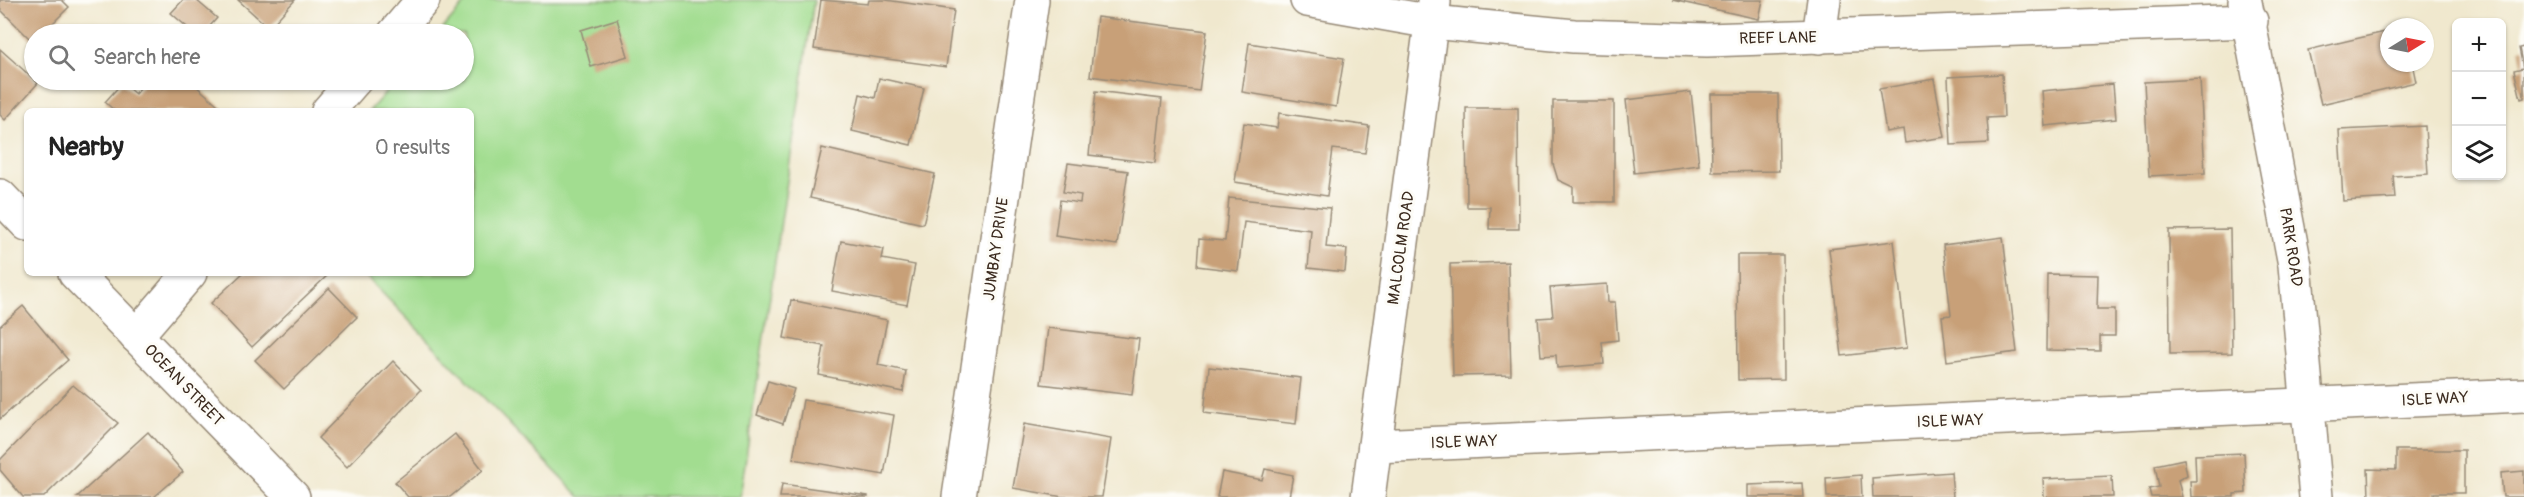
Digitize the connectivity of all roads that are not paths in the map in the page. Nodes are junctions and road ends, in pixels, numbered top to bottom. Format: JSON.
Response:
{"nodes":[{"id":1,"x":423,"y":0,"type":"edge"},
{"id":2,"x":1032,"y":0,"type":"edge"},
{"id":3,"x":1307,"y":0,"type":"edge"},
{"id":4,"x":1824,"y":0,"type":"edge"},
{"id":5,"x":1433,"y":11,"type":"edge"},
{"id":6,"x":2248,"y":11,"type":"edge"},
{"id":7,"x":403,"y":24,"type":"edge"},
{"id":8,"x":1819,"y":37,"type":"junction"},
{"id":9,"x":346,"y":90,"type":"edge"},
{"id":10,"x":331,"y":108,"type":"edge"},
{"id":11,"x":0,"y":196,"type":"edge"},
{"id":12,"x":24,"y":221,"type":"edge"},
{"id":13,"x":78,"y":276,"type":"edge"},
{"id":14,"x":187,"y":276,"type":"edge"},
{"id":15,"x":136,"y":336,"type":"junction"},
{"id":16,"x":2524,"y":395,"type":"edge"},
{"id":17,"x":2308,"y":405,"type":"junction"},
{"id":18,"x":1375,"y":446,"type":"junction"},
{"id":19,"x":293,"y":497,"type":"edge"},
{"id":20,"x":959,"y":497,"type":"edge"},
{"id":21,"x":1368,"y":497,"type":"edge"},
{"id":22,"x":2316,"y":497,"type":"edge"}],
"edges":[{"from":1,"to":7,"type":"street"},
{"from":2,"to":20,"type":"street","name":"JUMBAY DRIVE"},
{"from":3,"to":5,"type":"street","name":"REEF LANE"},
{"from":4,"to":8,"type":"street"},
{"from":5,"to":8,"type":"street","name":"REEF LANE"},
{"from":5,"to":18,"type":"street","name":"MALCOLM ROAD"},
{"from":6,"to":8,"type":"street","name":"REEF LANE"},
{"from":6,"to":17,"type":"street","name":"PARK ROAD"},
{"from":9,"to":10,"type":"street"},
{"from":11,"to":12,"type":"street"},
{"from":13,"to":15,"type":"street","name":"OCEAN STREET"},
{"from":14,"to":15,"type":"street"},
{"from":15,"to":19,"type":"street","name":"OCEAN STREET"},
{"from":16,"to":17,"type":"street","name":"ISLE WAY"},
{"from":17,"to":18,"type":"street","name":"ISLE WAY"},
{"from":17,"to":22,"type":"street","name":"PARK ROAD"},
{"from":18,"to":21,"type":"street","name":"MALCOLM ROAD"}]}
